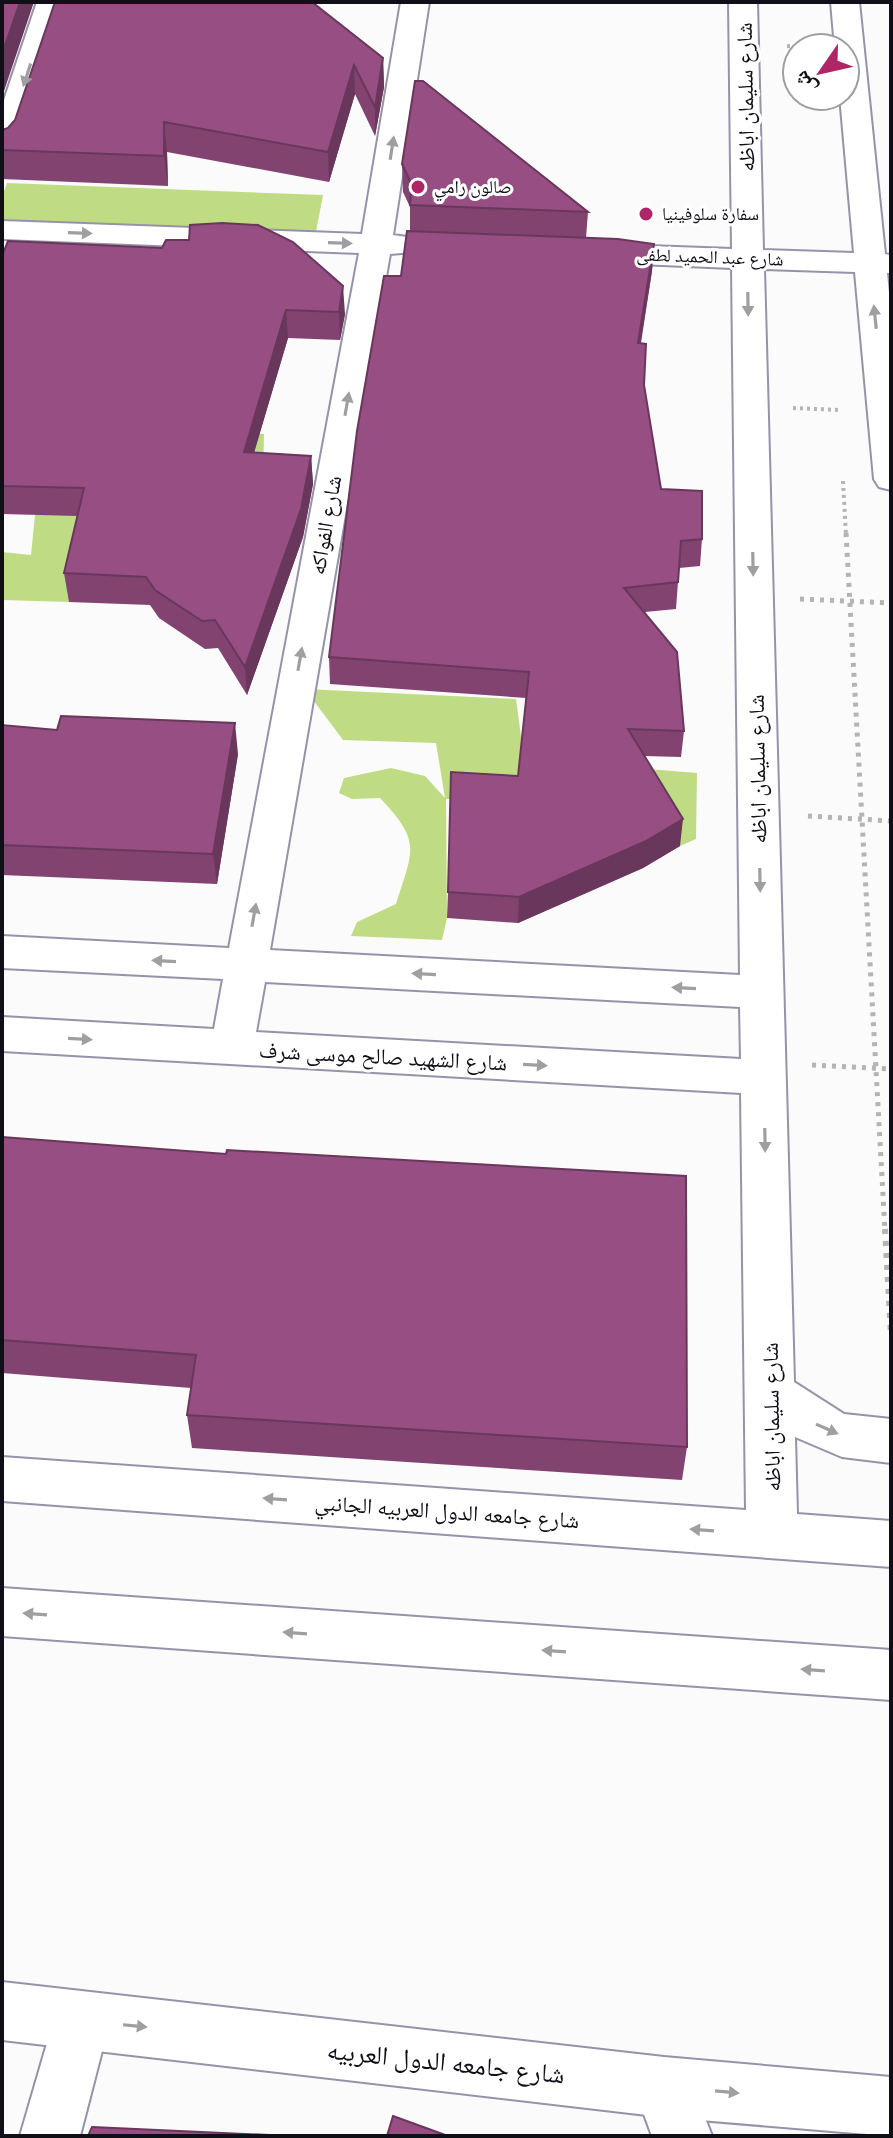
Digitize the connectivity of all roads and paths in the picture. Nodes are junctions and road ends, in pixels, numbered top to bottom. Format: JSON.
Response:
{"nodes":[{"id":1,"x":51,"y":2,"type":"edge"},
{"id":2,"x":415,"y":2,"type":"edge"},
{"id":3,"x":743,"y":2,"type":"edge"},
{"id":4,"x":845,"y":2,"type":"edge"},
{"id":5,"x":2,"y":149,"type":"edge"},
{"id":6,"x":2,"y":230,"type":"edge"},
{"id":7,"x":376,"y":244,"type":"junction"},
{"id":8,"x":438,"y":246,"type":"edge"},
{"id":9,"x":562,"y":251,"type":"edge"},
{"id":10,"x":748,"y":259,"type":"junction"},
{"id":11,"x":880,"y":264,"type":"edge"},
{"id":12,"x":838,"y":395,"type":"dead end"},
{"id":13,"x":750,"y":406,"type":"junction"},
{"id":14,"x":839,"y":410,"type":"junction"},
{"id":15,"x":884,"y":411,"type":"junction"},
{"id":16,"x":840,"y":426,"type":"dead end"},
{"id":17,"x":842,"y":473,"type":"dead end"},
{"id":18,"x":891,"y":479,"type":"edge"},
{"id":19,"x":754,"y":596,"type":"junction"},
{"id":20,"x":849,"y":601,"type":"junction"},
{"id":21,"x":891,"y":603,"type":"edge"},
{"id":22,"x":758,"y":814,"type":"junction"},
{"id":23,"x":862,"y":819,"type":"junction"},
{"id":24,"x":891,"y":821,"type":"edge"},
{"id":25,"x":2,"y":952,"type":"edge"},
{"id":26,"x":245,"y":965,"type":"junction"},
{"id":27,"x":762,"y":992,"type":"junction"},
{"id":28,"x":2,"y":1034,"type":"edge"},
{"id":29,"x":232,"y":1047,"type":"junction"},
{"id":30,"x":876,"y":1068,"type":"junction"},
{"id":31,"x":891,"y":1069,"type":"edge"},
{"id":32,"x":763,"y":1070,"type":"junction"},
{"id":33,"x":891,"y":1335,"type":"edge"},
{"id":34,"x":771,"y":1393,"type":"junction"},
{"id":35,"x":891,"y":1441,"type":"edge"},
{"id":36,"x":2,"y":1479,"type":"edge"},
{"id":37,"x":772,"y":1535,"type":"junction"},
{"id":38,"x":891,"y":1544,"type":"edge"},
{"id":39,"x":2,"y":1612,"type":"edge"},
{"id":40,"x":891,"y":1675,"type":"edge"},
{"id":41,"x":2,"y":2011,"type":"edge"},
{"id":42,"x":81,"y":2020,"type":"junction"},
{"id":43,"x":891,"y":2107,"type":"edge"},
{"id":44,"x":673,"y":2111,"type":"edge"},
{"id":45,"x":50,"y":2136,"type":"edge"}],
"edges":[{"from":1,"to":5,"type":"street","one_way":true},
{"from":7,"to":2,"type":"street","name":"شارع الفواكه","one_way":true},
{"from":3,"to":10,"type":"street","name":"شارع سليمان اباظه"},
{"from":4,"to":11,"type":"street"},
{"from":6,"to":7,"type":"street","one_way":true},
{"from":7,"to":8,"type":"street"},
{"from":26,"to":7,"type":"street","name":"شارع الفواكه","one_way":true},
{"from":9,"to":10,"type":"street","name":"شارع عبد الحميد لطفى"},
{"from":10,"to":11,"type":"street","name":"شارع عبد الحميد لطفى"},
{"from":10,"to":13,"type":"street","name":"شارع سليمان اباظه","one_way":true},
{"from":15,"to":11,"type":"street","one_way":true},
{"from":12,"to":14,"type":"path"},
{"from":13,"to":14,"type":"path"},
{"from":13,"to":19,"type":"street","name":"شارع سليمان اباظه","one_way":true},
{"from":14,"to":15,"type":"path"},
{"from":14,"to":16,"type":"path"},
{"from":15,"to":18,"type":"street"},
{"from":17,"to":20,"type":"path"},
{"from":19,"to":20,"type":"path"},
{"from":19,"to":22,"type":"street","name":"شارع سليمان اباظه"},
{"from":20,"to":21,"type":"path"},
{"from":20,"to":23,"type":"path"},
{"from":22,"to":23,"type":"path"},
{"from":22,"to":27,"type":"street","name":"شارع سليمان اباظه","one_way":true},
{"from":23,"to":24,"type":"path"},
{"from":23,"to":30,"type":"path"},
{"from":26,"to":25,"type":"street","one_way":true},
{"from":27,"to":26,"type":"street","one_way":true},
{"from":26,"to":29,"type":"street","name":"شارع الفواكه"},
{"from":27,"to":32,"type":"street","name":"شارع سليمان اباظه"},
{"from":28,"to":29,"type":"street","name":"شارع الشهيد صالح موسى شرف","one_way":true},
{"from":29,"to":32,"type":"street","name":"شارع الشهيد صالح موسى شرف","one_way":true},
{"from":30,"to":31,"type":"path"},
{"from":30,"to":32,"type":"path"},
{"from":30,"to":33,"type":"path"},
{"from":32,"to":34,"type":"street","name":"شارع سليمان اباظه","one_way":true},
{"from":34,"to":35,"type":"street","one_way":true},
{"from":34,"to":37,"type":"street","name":"شارع سليمان اباظه"},
{"from":37,"to":36,"type":"street","name":"شارع جامعه الدول العربيه الجانبي","one_way":true},
{"from":37,"to":38,"type":"street","name":"شارع جامعه الدول العربيه الجانبي"},
{"from":40,"to":39,"type":"street","one_way":true},
{"from":41,"to":42,"type":"street","name":"شارع جامعه الدول العربيه"},
{"from":42,"to":44,"type":"street","name":"شارع جامعه الدول العربيه","one_way":true},
{"from":42,"to":45,"type":"street"},
{"from":44,"to":43,"type":"street","name":"شارع جامعه الدول العربيه","one_way":true}]}
